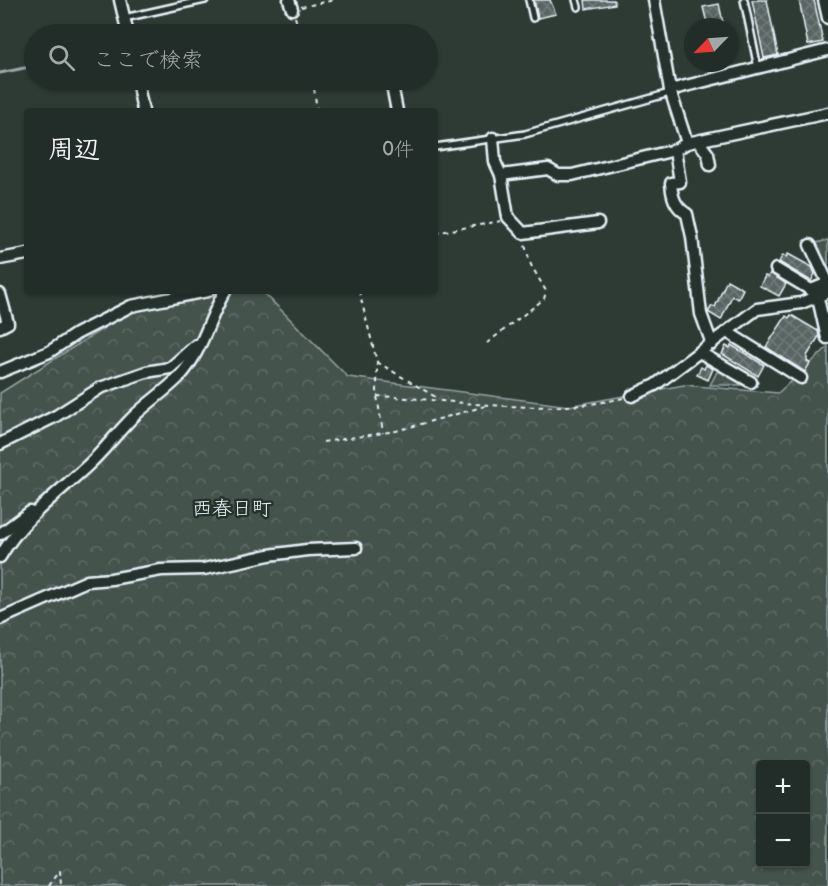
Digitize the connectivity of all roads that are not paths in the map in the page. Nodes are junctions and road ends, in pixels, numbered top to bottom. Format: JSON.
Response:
{"nodes":[{"id":1,"x":120,"y":0,"type":"edge"},
{"id":2,"x":205,"y":0,"type":"edge"},
{"id":3,"x":529,"y":0,"type":"edge"},
{"id":4,"x":576,"y":0,"type":"edge"},
{"id":5,"x":654,"y":0,"type":"edge"},
{"id":6,"x":744,"y":0,"type":"edge"},
{"id":7,"x":824,"y":0,"type":"edge"},
{"id":8,"x":578,"y":7,"type":"dead end"},
{"id":9,"x":124,"y":18,"type":"junction"},
{"id":10,"x":533,"y":18,"type":"dead end"},
{"id":11,"x":828,"y":18,"type":"edge"},
{"id":12,"x":126,"y":24,"type":"edge"},
{"id":13,"x":828,"y":50,"type":"edge"},
{"id":14,"x":758,"y":68,"type":"junction"},
{"id":15,"x":139,"y":90,"type":"edge"},
{"id":16,"x":395,"y":90,"type":"edge"},
{"id":17,"x":670,"y":90,"type":"junction"},
{"id":18,"x":142,"y":108,"type":"edge"},
{"id":19,"x":397,"y":108,"type":"edge"},
{"id":20,"x":828,"y":112,"type":"edge"},
{"id":21,"x":492,"y":138,"type":"junction"},
{"id":22,"x":699,"y":142,"type":"junction"},
{"id":23,"x":687,"y":143,"type":"junction"},
{"id":24,"x":438,"y":147,"type":"edge"},
{"id":25,"x":675,"y":150,"type":"junction"},
{"id":26,"x":710,"y":165,"type":"dead end"},
{"id":27,"x":501,"y":175,"type":"junction"},
{"id":28,"x":598,"y":223,"type":"dead end"},
{"id":29,"x":810,"y":245,"type":"dead end"},
{"id":30,"x":24,"y":255,"type":"edge"},
{"id":31,"x":0,"y":259,"type":"edge"},
{"id":32,"x":776,"y":269,"type":"dead end"},
{"id":33,"x":828,"y":283,"type":"edge"},
{"id":34,"x":0,"y":294,"type":"edge"},
{"id":35,"x":193,"y":294,"type":"edge"},
{"id":36,"x":223,"y":294,"type":"edge"},
{"id":37,"x":823,"y":295,"type":"edge"},
{"id":38,"x":0,"y":327,"type":"edge"},
{"id":39,"x":727,"y":332,"type":"junction"},
{"id":40,"x":203,"y":339,"type":"junction"},
{"id":41,"x":827,"y":339,"type":"edge"},
{"id":42,"x":712,"y":344,"type":"junction"},
{"id":43,"x":701,"y":353,"type":"junction"},
{"id":44,"x":0,"y":372,"type":"edge"},
{"id":45,"x":801,"y":378,"type":"dead end"},
{"id":46,"x":752,"y":382,"type":"dead end"},
{"id":47,"x":632,"y":396,"type":"road end"},
{"id":48,"x":0,"y":444,"type":"edge"},
{"id":49,"x":50,"y":498,"type":"junction"},
{"id":50,"x":0,"y":534,"type":"edge"},
{"id":51,"x":356,"y":548,"type":"dead end"},
{"id":52,"x":0,"y":557,"type":"edge"},
{"id":53,"x":0,"y":619,"type":"edge"}],
"edges":[{"from":1,"to":9,"type":"street"},
{"from":2,"to":9,"type":"lane"},
{"from":3,"to":10,"type":"lane"},
{"from":4,"to":8,"type":"lane"},
{"from":5,"to":17,"type":"street"},
{"from":6,"to":14,"type":"lane"},
{"from":7,"to":11,"type":"street"},
{"from":9,"to":12,"type":"street"},
{"from":13,"to":14,"type":"street"},
{"from":14,"to":17,"type":"street"},
{"from":15,"to":18,"type":"street"},
{"from":16,"to":19,"type":"street"},
{"from":17,"to":21,"type":"lane"},
{"from":17,"to":23,"type":"street"},
{"from":20,"to":22,"type":"street"},
{"from":21,"to":24,"type":"lane"},
{"from":21,"to":27,"type":"street"},
{"from":22,"to":23,"type":"street"},
{"from":22,"to":26,"type":"street"},
{"from":23,"to":25,"type":"street"},
{"from":25,"to":27,"type":"street"},
{"from":25,"to":42,"type":"street"},
{"from":27,"to":28,"type":"street"},
{"from":29,"to":33,"type":"street"},
{"from":30,"to":31,"type":"street"},
{"from":32,"to":33,"type":"street"},
{"from":34,"to":38,"type":"street"},
{"from":35,"to":44,"type":"street"},
{"from":36,"to":40,"type":"street"},
{"from":37,"to":39,"type":"street"},
{"from":37,"to":41,"type":"street"},
{"from":39,"to":42,"type":"street"},
{"from":39,"to":45,"type":"street"},
{"from":40,"to":48,"type":"street"},
{"from":40,"to":49,"type":"street"},
{"from":42,"to":43,"type":"street"},
{"from":43,"to":46,"type":"street"},
{"from":43,"to":47,"type":"street"},
{"from":49,"to":50,"type":"street"},
{"from":49,"to":52,"type":"street"},
{"from":51,"to":53,"type":"street"}]}
